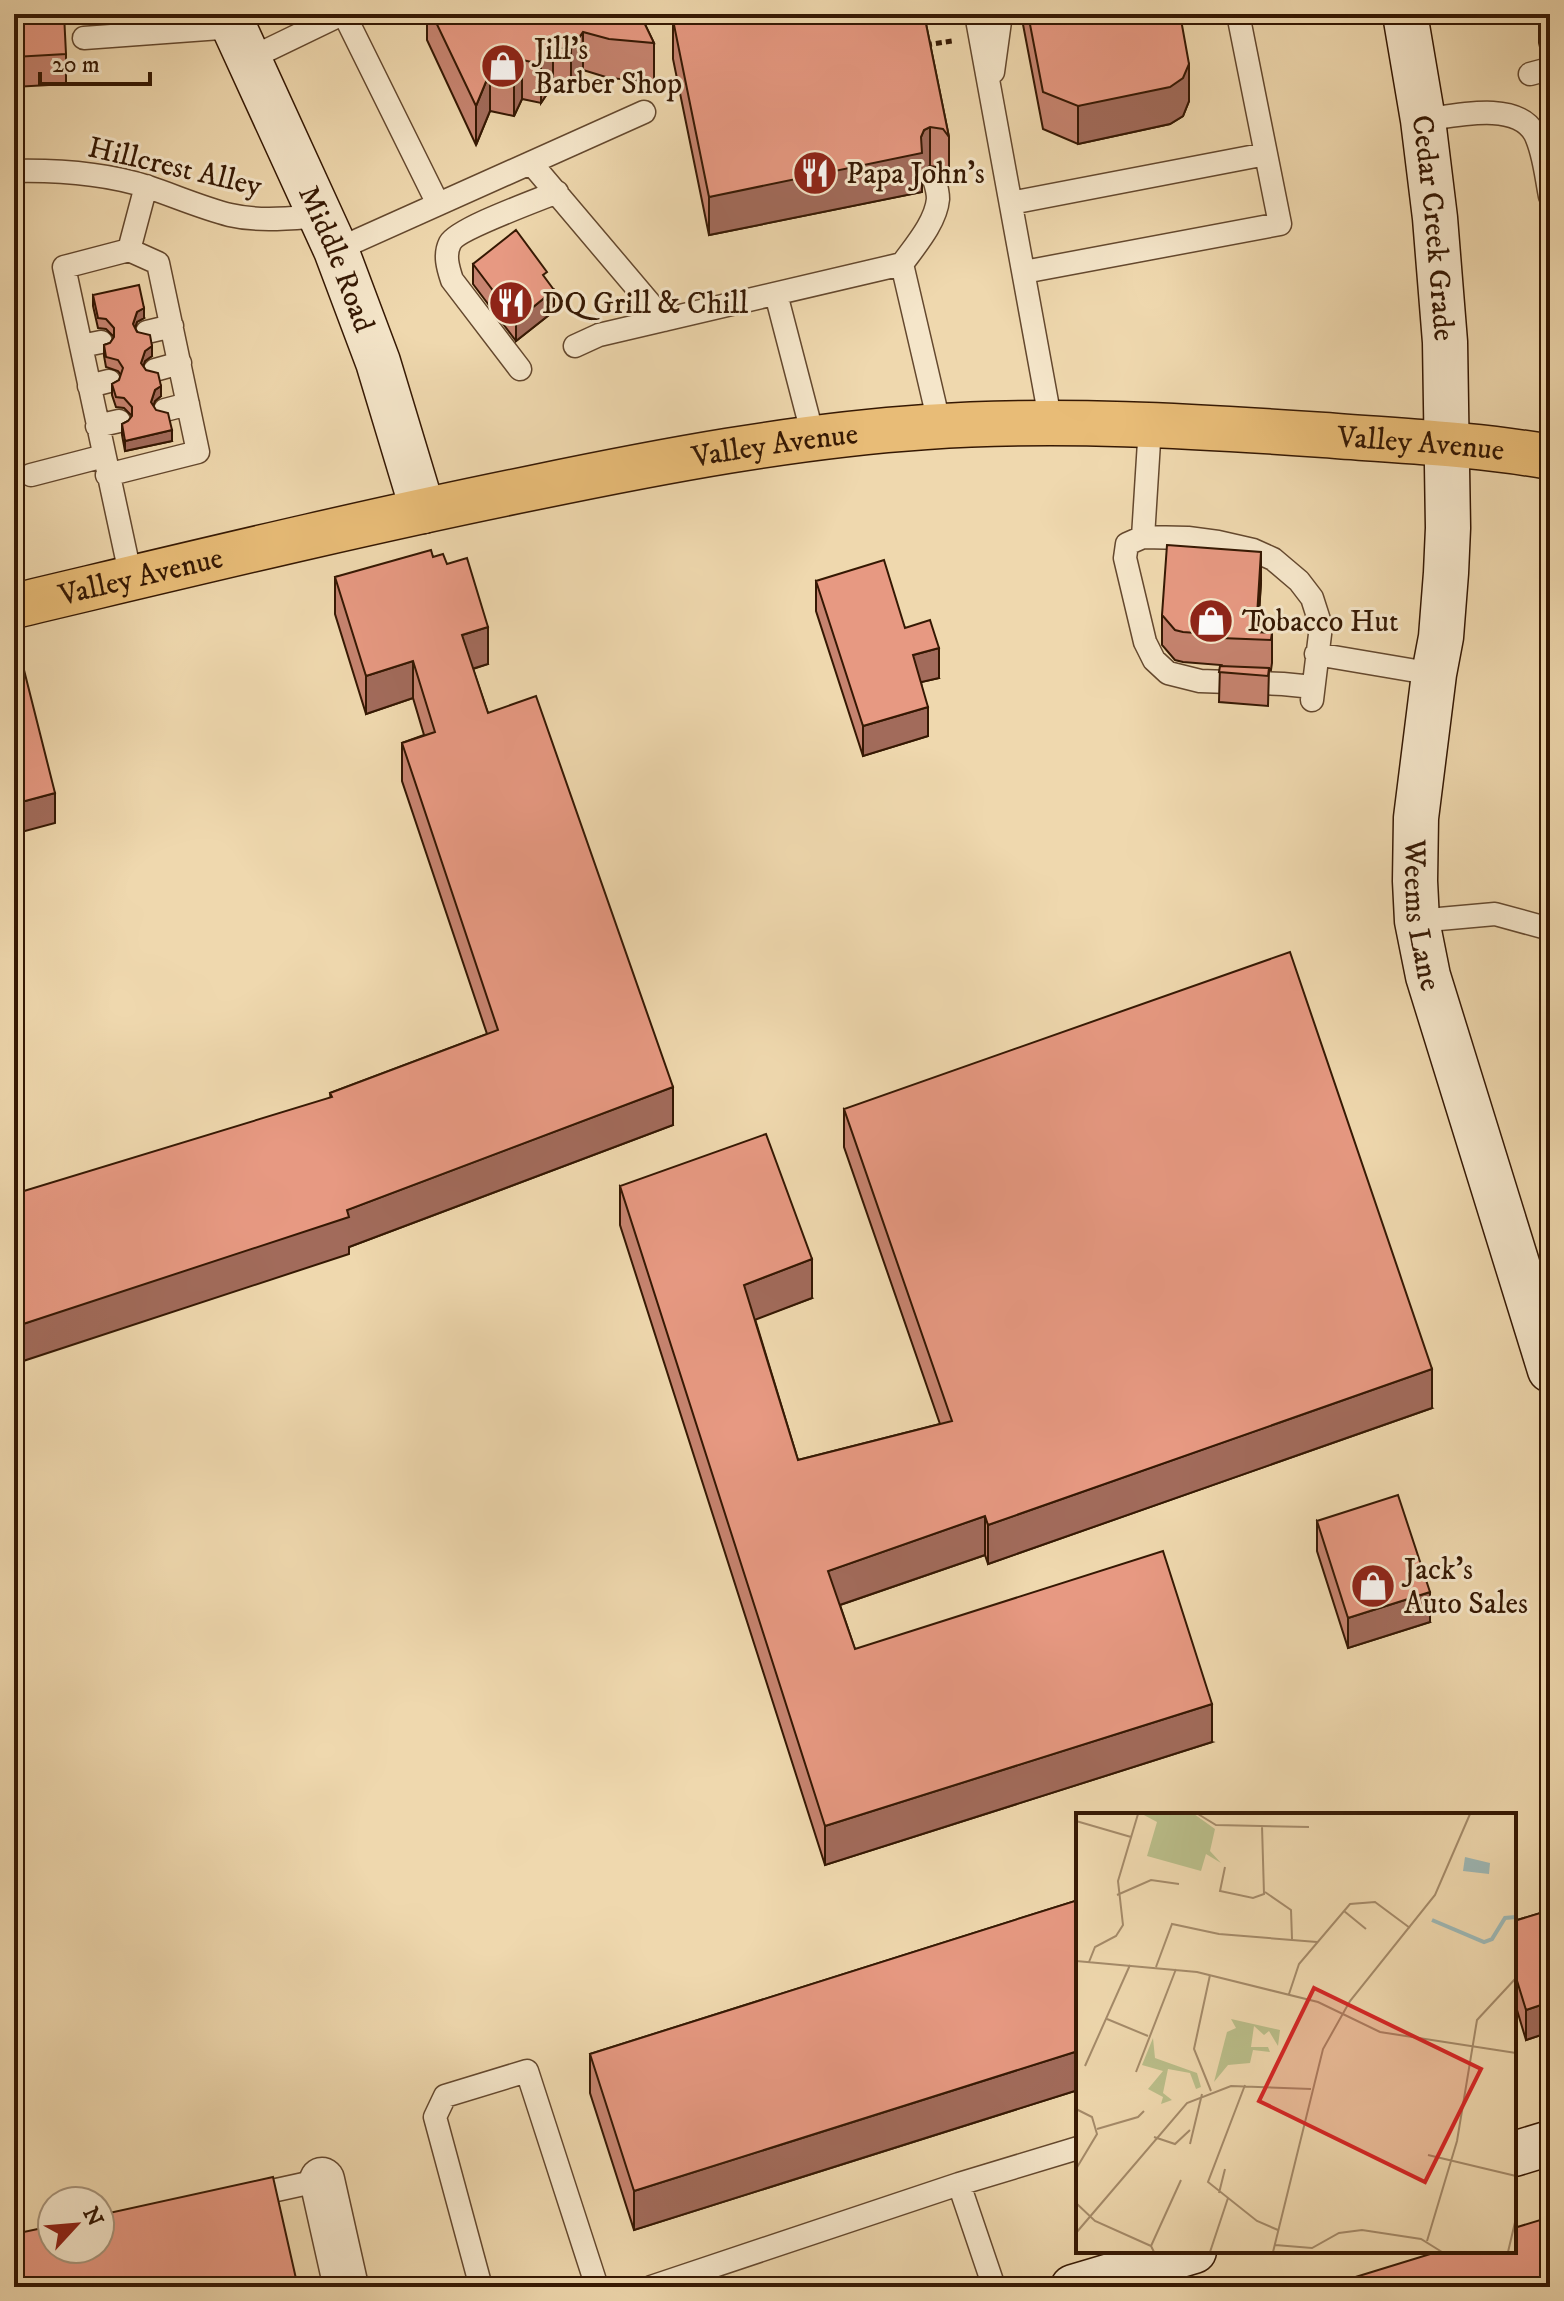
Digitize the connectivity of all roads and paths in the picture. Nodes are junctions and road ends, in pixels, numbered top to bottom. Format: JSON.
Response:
{"nodes":[{"id":1,"x":343,"y":14,"type":"edge"},
{"id":2,"x":976,"y":14,"type":"edge"},
{"id":3,"x":1001,"y":14,"type":"edge"},
{"id":4,"x":1238,"y":14,"type":"edge"},
{"id":5,"x":1408,"y":15,"type":"edge"},
{"id":6,"x":237,"y":33,"type":"edge"},
{"id":7,"x":84,"y":38,"type":"dead end"},
{"id":8,"x":955,"y":41,"type":"dead end"},
{"id":9,"x":922,"y":46,"type":"edge"},
{"id":10,"x":990,"y":88,"type":"junction"},
{"id":11,"x":644,"y":112,"type":"dead end"},
{"id":12,"x":1423,"y":120,"type":"junction"},
{"id":13,"x":1266,"y":154,"type":"junction"},
{"id":14,"x":531,"y":163,"type":"junction"},
{"id":15,"x":14,"y":171,"type":"edge"},
{"id":16,"x":934,"y":179,"type":"dead end"},
{"id":17,"x":146,"y":186,"type":"junction"},
{"id":18,"x":557,"y":192,"type":"junction"},
{"id":19,"x":1550,"y":196,"type":"edge"},
{"id":20,"x":1011,"y":203,"type":"junction"},
{"id":21,"x":438,"y":204,"type":"junction"},
{"id":22,"x":329,"y":233,"type":"junction"},
{"id":23,"x":129,"y":250,"type":"junction"},
{"id":24,"x":902,"y":264,"type":"junction"},
{"id":25,"x":1024,"y":272,"type":"junction"},
{"id":26,"x":776,"y":294,"type":"junction"},
{"id":27,"x":664,"y":320,"type":"junction"},
{"id":28,"x":172,"y":326,"type":"junction"},
{"id":29,"x":147,"y":332,"type":"edge"},
{"id":30,"x":575,"y":346,"type":"dead end"},
{"id":31,"x":180,"y":363,"type":"junction"},
{"id":32,"x":520,"y":369,"type":"dead end"},
{"id":33,"x":155,"y":370,"type":"edge"},
{"id":34,"x":188,"y":404,"type":"junction"},
{"id":35,"x":165,"y":410,"type":"edge"},
{"id":36,"x":1051,"y":424,"type":"junction"},
{"id":37,"x":1150,"y":426,"type":"junction"},
{"id":38,"x":940,"y":427,"type":"junction"},
{"id":39,"x":814,"y":440,"type":"junction"},
{"id":40,"x":1445,"y":444,"type":"junction"},
{"id":41,"x":1550,"y":457,"type":"edge"},
{"id":42,"x":106,"y":466,"type":"junction"},
{"id":43,"x":31,"y":475,"type":"dead end"},
{"id":44,"x":423,"y":511,"type":"junction"},
{"id":45,"x":1143,"y":537,"type":"junction"},
{"id":46,"x":131,"y":578,"type":"junction"},
{"id":47,"x":14,"y":606,"type":"edge"},
{"id":48,"x":1316,"y":654,"type":"junction"},
{"id":49,"x":1434,"y":674,"type":"junction"},
{"id":50,"x":1417,"y":921,"type":"junction"},
{"id":51,"x":1550,"y":929,"type":"edge"},
{"id":52,"x":1546,"y":1348,"type":"edge"},
{"id":53,"x":1550,"y":2143,"type":"edge"},
{"id":54,"x":1076,"y":2149,"type":"edge"},
{"id":55,"x":1516,"y":2153,"type":"edge"},
{"id":56,"x":322,"y":2180,"type":"joint"},
{"id":57,"x":959,"y":2184,"type":"junction"},
{"id":58,"x":233,"y":2200,"type":"edge"},
{"id":59,"x":1187,"y":2253,"type":"edge"},
{"id":60,"x":346,"y":2287,"type":"edge"},
{"id":61,"x":481,"y":2287,"type":"edge"},
{"id":62,"x":597,"y":2287,"type":"edge"},
{"id":63,"x":651,"y":2287,"type":"edge"},
{"id":64,"x":994,"y":2287,"type":"edge"},
{"id":65,"x":1073,"y":2287,"type":"edge"}],
"edges":[{"from":1,"to":6,"type":"lane"},
{"from":1,"to":21,"type":"lane"},
{"from":2,"to":10,"type":"lane"},
{"from":3,"to":10,"type":"lane"},
{"from":4,"to":13,"type":"lane"},
{"from":5,"to":12,"type":"main road","name":"Cedar Creek Grade"},
{"from":6,"to":7,"type":"lane"},
{"from":6,"to":22,"type":"main road","name":"Middle Road"},
{"from":8,"to":9,"type":"path"},
{"from":10,"to":20,"type":"lane"},
{"from":11,"to":14,"type":"lane"},
{"from":12,"to":19,"type":"lane"},
{"from":12,"to":40,"type":"main road","name":"Cedar Creek Grade"},
{"from":13,"to":20,"type":"lane"},
{"from":13,"to":25,"type":"lane"},
{"from":14,"to":18,"type":"lane"},
{"from":14,"to":21,"type":"lane"},
{"from":15,"to":17,"type":"lane","name":"Hillcrest Alley"},
{"from":16,"to":24,"type":"lane"},
{"from":17,"to":22,"type":"lane","name":"Hillcrest Alley"},
{"from":17,"to":23,"type":"lane"},
{"from":18,"to":27,"type":"lane"},
{"from":18,"to":32,"type":"lane"},
{"from":20,"to":25,"type":"lane"},
{"from":21,"to":22,"type":"lane"},
{"from":22,"to":44,"type":"main road","name":"Middle Road"},
{"from":23,"to":28,"type":"lane"},
{"from":23,"to":42,"type":"lane"},
{"from":24,"to":26,"type":"lane"},
{"from":24,"to":38,"type":"lane"},
{"from":25,"to":36,"type":"lane"},
{"from":26,"to":27,"type":"lane"},
{"from":26,"to":39,"type":"lane"},
{"from":27,"to":30,"type":"lane"},
{"from":28,"to":29,"type":"lane"},
{"from":28,"to":31,"type":"lane"},
{"from":31,"to":33,"type":"lane"},
{"from":31,"to":34,"type":"lane"},
{"from":34,"to":35,"type":"lane"},
{"from":34,"to":42,"type":"lane"},
{"from":36,"to":37,"type":"main road","name":"Valley Avenue"},
{"from":36,"to":38,"type":"main road","name":"Valley Avenue"},
{"from":37,"to":40,"type":"main road","name":"Valley Avenue"},
{"from":37,"to":45,"type":"lane"},
{"from":38,"to":39,"type":"main road","name":"Valley Avenue"},
{"from":39,"to":44,"type":"main road","name":"Valley Avenue"},
{"from":40,"to":41,"type":"main road","name":"Valley Avenue"},
{"from":40,"to":49,"type":"main road","name":"Weems Lane"},
{"from":42,"to":43,"type":"lane"},
{"from":42,"to":46,"type":"lane"},
{"from":44,"to":46,"type":"main road","name":"Valley Avenue"},
{"from":45,"to":48,"type":"lane"},
{"from":45,"to":48,"type":"lane"},
{"from":46,"to":47,"type":"main road","name":"Valley Avenue"},
{"from":48,"to":49,"type":"lane"},
{"from":49,"to":50,"type":"main road","name":"Weems Lane"},
{"from":50,"to":51,"type":"lane"},
{"from":50,"to":52,"type":"main road","name":"Weems Lane"},
{"from":53,"to":55,"type":"main road"},
{"from":54,"to":57,"type":"lane"},
{"from":56,"to":58,"type":"lane"},
{"from":56,"to":60,"type":"main road"},
{"from":57,"to":63,"type":"lane"},
{"from":57,"to":64,"type":"lane"},
{"from":59,"to":65,"type":"main road"},
{"from":61,"to":62,"type":"lane"}]}
